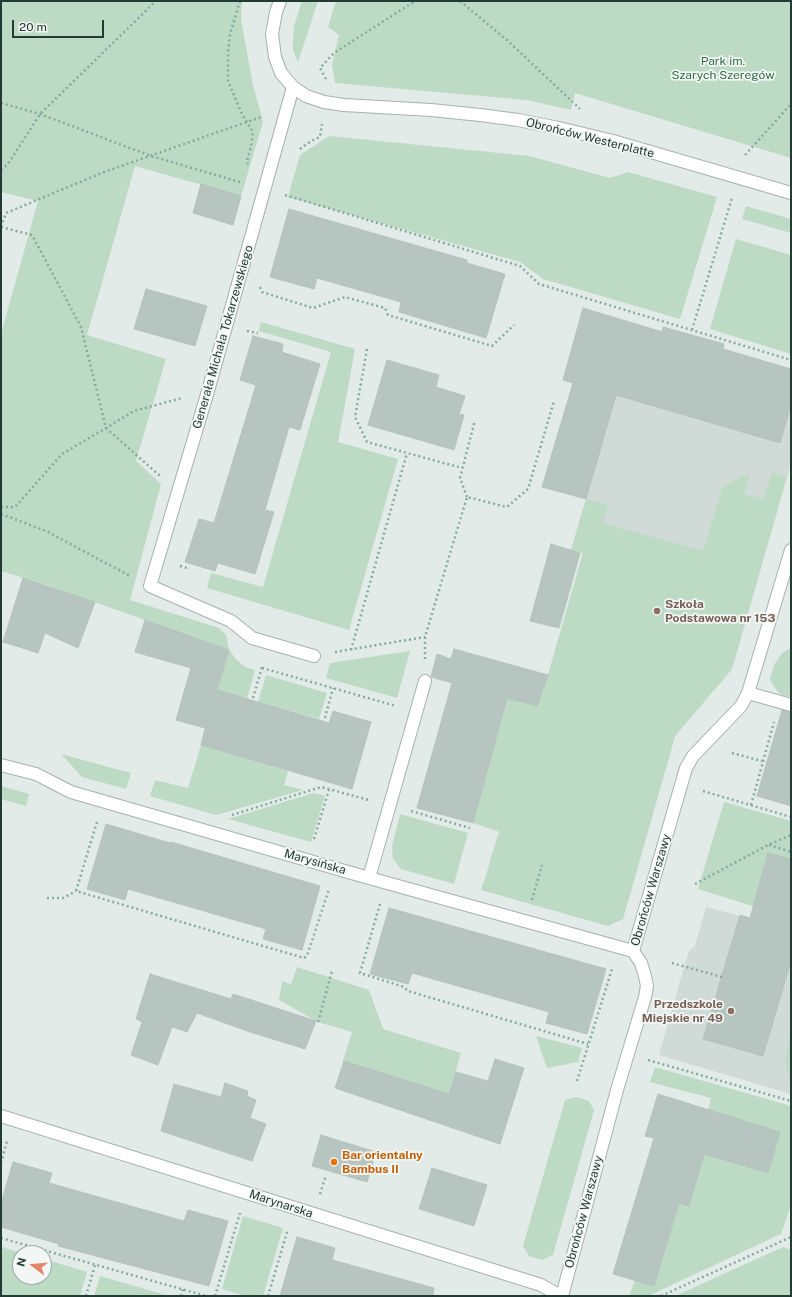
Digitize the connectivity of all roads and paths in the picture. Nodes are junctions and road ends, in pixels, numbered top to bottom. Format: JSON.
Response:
{"nodes":[{"id":1,"x":156,"y":1,"type":"edge"},
{"id":2,"x":240,"y":1,"type":"edge"},
{"id":3,"x":280,"y":1,"type":"edge"},
{"id":4,"x":415,"y":1,"type":"edge"},
{"id":5,"x":460,"y":1,"type":"edge"},
{"id":6,"x":320,"y":68,"type":"dead end"},
{"id":7,"x":293,"y":87,"type":"junction"},
{"id":8,"x":324,"y":102,"type":"junction"},
{"id":9,"x":1,"y":103,"type":"edge"},
{"id":10,"x":791,"y":104,"type":"edge"},
{"id":11,"x":287,"y":108,"type":"junction"},
{"id":12,"x":40,"y":114,"type":"junction"},
{"id":13,"x":247,"y":122,"type":"junction"},
{"id":14,"x":586,"y":134,"type":"junction"},
{"id":15,"x":298,"y":151,"type":"dead end"},
{"id":16,"x":745,"y":155,"type":"dead end"},
{"id":17,"x":151,"y":156,"type":"junction"},
{"id":18,"x":1,"y":170,"type":"edge"},
{"id":19,"x":738,"y":177,"type":"junction"},
{"id":20,"x":287,"y":188,"type":"dead end"},
{"id":21,"x":265,"y":190,"type":"junction"},
{"id":22,"x":791,"y":193,"type":"edge"},
{"id":23,"x":284,"y":195,"type":"junction"},
{"id":24,"x":1,"y":227,"type":"edge"},
{"id":25,"x":258,"y":282,"type":"dead end"},
{"id":26,"x":514,"y":325,"type":"dead end"},
{"id":27,"x":692,"y":330,"type":"junction"},
{"id":28,"x":367,"y":349,"type":"dead end"},
{"id":29,"x":791,"y":360,"type":"edge"},
{"id":30,"x":208,"y":391,"type":"junction"},
{"id":31,"x":554,"y":400,"type":"dead end"},
{"id":32,"x":475,"y":420,"type":"dead end"},
{"id":33,"x":106,"y":428,"type":"junction"},
{"id":34,"x":407,"y":453,"type":"junction"},
{"id":35,"x":462,"y":468,"type":"junction"},
{"id":36,"x":178,"y":491,"type":"junction"},
{"id":37,"x":467,"y":497,"type":"junction"},
{"id":38,"x":1,"y":508,"type":"edge"},
{"id":39,"x":1,"y":514,"type":"edge"},
{"id":40,"x":791,"y":550,"type":"edge"},
{"id":41,"x":150,"y":586,"type":"junction"},
{"id":42,"x":270,"y":643,"type":"junction"},
{"id":43,"x":352,"y":650,"type":"junction"},
{"id":44,"x":314,"y":656,"type":"joint"},
{"id":45,"x":262,"y":668,"type":"junction"},
{"id":46,"x":425,"y":681,"type":"dead end"},
{"id":47,"x":333,"y":688,"type":"junction"},
{"id":48,"x":748,"y":694,"type":"junction"},
{"id":49,"x":253,"y":698,"type":"dead end"},
{"id":50,"x":791,"y":705,"type":"edge"},
{"id":51,"x":416,"y":712,"type":"junction"},
{"id":52,"x":776,"y":716,"type":"dead end"},
{"id":53,"x":325,"y":718,"type":"dead end"},
{"id":54,"x":732,"y":753,"type":"dead end"},
{"id":55,"x":762,"y":762,"type":"junction"},
{"id":56,"x":1,"y":765,"type":"edge"},
{"id":57,"x":681,"y":784,"type":"junction"},
{"id":58,"x":329,"y":790,"type":"junction"},
{"id":59,"x":390,"y":805,"type":"junction"},
{"id":60,"x":751,"y":805,"type":"junction"},
{"id":61,"x":227,"y":816,"type":"dead end"},
{"id":62,"x":791,"y":817,"type":"edge"},
{"id":63,"x":98,"y":820,"type":"dead end"},
{"id":64,"x":470,"y":828,"type":"dead end"},
{"id":65,"x":791,"y":835,"type":"edge"},
{"id":66,"x":314,"y":842,"type":"dead end"},
{"id":67,"x":768,"y":845,"type":"junction"},
{"id":68,"x":791,"y":852,"type":"edge"},
{"id":69,"x":542,"y":865,"type":"dead end"},
{"id":70,"x":369,"y":878,"type":"junction"},
{"id":71,"x":695,"y":884,"type":"dead end"},
{"id":72,"x":330,"y":886,"type":"dead end"},
{"id":73,"x":535,"y":888,"type":"dead end"},
{"id":74,"x":76,"y":891,"type":"junction"},
{"id":75,"x":47,"y":898,"type":"dead end"},
{"id":76,"x":381,"y":901,"type":"dead end"},
{"id":77,"x":633,"y":951,"type":"junction"},
{"id":78,"x":672,"y":963,"type":"dead end"},
{"id":79,"x":612,"y":967,"type":"dead end"},
{"id":80,"x":332,"y":972,"type":"dead end"},
{"id":81,"x":722,"y":976,"type":"dead end"},
{"id":82,"x":318,"y":1022,"type":"dead end"},
{"id":83,"x":588,"y":1044,"type":"junction"},
{"id":84,"x":629,"y":1054,"type":"junction"},
{"id":85,"x":577,"y":1081,"type":"dead end"},
{"id":86,"x":791,"y":1101,"type":"edge"},
{"id":87,"x":1,"y":1116,"type":"edge"},
{"id":88,"x":9,"y":1134,"type":"dead end"},
{"id":89,"x":1,"y":1163,"type":"edge"},
{"id":90,"x":326,"y":1175,"type":"dead end"},
{"id":91,"x":320,"y":1196,"type":"dead end"},
{"id":92,"x":240,"y":1210,"type":"dead end"},
{"id":93,"x":289,"y":1226,"type":"dead end"},
{"id":94,"x":791,"y":1237,"type":"edge"},
{"id":95,"x":1,"y":1238,"type":"edge"},
{"id":96,"x":96,"y":1265,"type":"junction"},
{"id":97,"x":183,"y":1289,"type":"junction"},
{"id":98,"x":86,"y":1296,"type":"edge"},
{"id":99,"x":181,"y":1296,"type":"edge"},
{"id":100,"x":206,"y":1296,"type":"edge"},
{"id":101,"x":215,"y":1296,"type":"edge"},
{"id":102,"x":268,"y":1296,"type":"edge"},
{"id":103,"x":561,"y":1296,"type":"edge"},
{"id":104,"x":661,"y":1296,"type":"edge"}],
"edges":[{"from":1,"to":12,"type":"path"},
{"from":2,"to":13,"type":"path"},
{"from":3,"to":7,"type":"street","name":"Obrońców Westerplatte"},
{"from":4,"to":6,"type":"path"},
{"from":5,"to":14,"type":"path"},
{"from":7,"to":8,"type":"street","name":"Obrońców Westerplatte"},
{"from":7,"to":11,"type":"street","name":"Generała Michała Tokarzewskiego"},
{"from":8,"to":14,"type":"street","name":"Obrońców Westerplatte"},
{"from":8,"to":15,"type":"path"},
{"from":9,"to":12,"type":"path"},
{"from":10,"to":16,"type":"path"},
{"from":11,"to":13,"type":"path"},
{"from":11,"to":21,"type":"street","name":"Generała Michała Tokarzewskiego"},
{"from":12,"to":17,"type":"path"},
{"from":12,"to":18,"type":"path"},
{"from":13,"to":17,"type":"path"},
{"from":13,"to":21,"type":"path"},
{"from":14,"to":19,"type":"street","name":"Obrońców Westerplatte"},
{"from":17,"to":21,"type":"path"},
{"from":17,"to":24,"type":"path"},
{"from":19,"to":22,"type":"street","name":"Obrońców Westerplatte"},
{"from":19,"to":27,"type":"path"},
{"from":20,"to":23,"type":"path"},
{"from":21,"to":23,"type":"path"},
{"from":21,"to":30,"type":"street","name":"Generała Michała Tokarzewskiego"},
{"from":23,"to":27,"type":"path"},
{"from":24,"to":33,"type":"path"},
{"from":25,"to":26,"type":"path"},
{"from":27,"to":29,"type":"path"},
{"from":28,"to":34,"type":"path"},
{"from":30,"to":33,"type":"path"},
{"from":30,"to":36,"type":"street","name":"Generała Michała Tokarzewskiego"},
{"from":31,"to":37,"type":"path"},
{"from":32,"to":35,"type":"path"},
{"from":33,"to":36,"type":"path"},
{"from":33,"to":38,"type":"path"},
{"from":34,"to":35,"type":"path"},
{"from":34,"to":43,"type":"path"},
{"from":35,"to":37,"type":"path"},
{"from":36,"to":41,"type":"street","name":"Generała Michała Tokarzewskiego"},
{"from":37,"to":43,"type":"path"},
{"from":39,"to":41,"type":"path"},
{"from":40,"to":48,"type":"street","name":"Obrońców Warszawy"},
{"from":41,"to":42,"type":"street"},
{"from":42,"to":44,"type":"street"},
{"from":42,"to":45,"type":"path"},
{"from":43,"to":44,"type":"path"},
{"from":45,"to":47,"type":"path"},
{"from":45,"to":49,"type":"path"},
{"from":46,"to":51,"type":"street"},
{"from":47,"to":51,"type":"path"},
{"from":47,"to":53,"type":"path"},
{"from":48,"to":50,"type":"street"},
{"from":48,"to":57,"type":"street","name":"Obrońców Warszawy"},
{"from":51,"to":59,"type":"street"},
{"from":52,"to":55,"type":"path"},
{"from":54,"to":55,"type":"path"},
{"from":55,"to":60,"type":"path"},
{"from":56,"to":70,"type":"street","name":"Marysińska"},
{"from":57,"to":60,"type":"path"},
{"from":57,"to":77,"type":"street","name":"Obrońców Warszawy"},
{"from":58,"to":59,"type":"path"},
{"from":58,"to":61,"type":"path"},
{"from":58,"to":66,"type":"path"},
{"from":59,"to":64,"type":"path"},
{"from":59,"to":70,"type":"street"},
{"from":60,"to":62,"type":"path"},
{"from":63,"to":74,"type":"path"},
{"from":65,"to":67,"type":"path"},
{"from":67,"to":68,"type":"path"},
{"from":67,"to":71,"type":"path"},
{"from":69,"to":73,"type":"path"},
{"from":70,"to":77,"type":"street","name":"Marysińska"},
{"from":72,"to":74,"type":"path"},
{"from":74,"to":75,"type":"path"},
{"from":76,"to":83,"type":"path"},
{"from":77,"to":84,"type":"street","name":"Obrońców Warszawy"},
{"from":78,"to":81,"type":"path"},
{"from":79,"to":83,"type":"path"},
{"from":80,"to":82,"type":"path"},
{"from":83,"to":85,"type":"path"},
{"from":84,"to":86,"type":"path"},
{"from":84,"to":103,"type":"street","name":"Obrońców Warszawy"},
{"from":87,"to":103,"type":"street","name":"Marynarska"},
{"from":88,"to":89,"type":"path"},
{"from":90,"to":91,"type":"path"},
{"from":92,"to":101,"type":"path"},
{"from":93,"to":102,"type":"path"},
{"from":94,"to":104,"type":"path"},
{"from":95,"to":96,"type":"path"},
{"from":96,"to":97,"type":"path"},
{"from":96,"to":98,"type":"path"},
{"from":97,"to":99,"type":"path"},
{"from":97,"to":100,"type":"path"}]}
